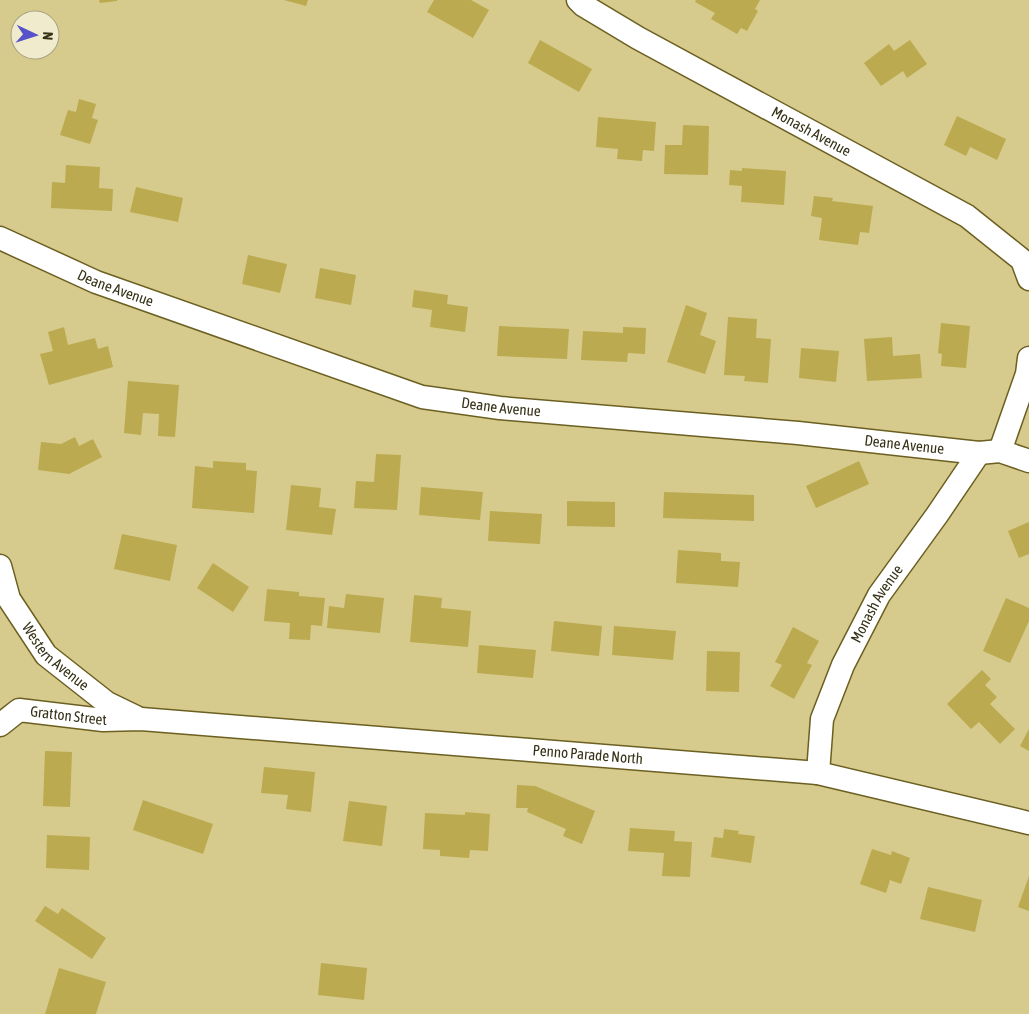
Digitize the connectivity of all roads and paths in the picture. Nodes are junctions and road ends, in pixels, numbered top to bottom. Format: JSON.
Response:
{"nodes":[{"id":1,"x":578,"y":0,"type":"edge"},
{"id":2,"x":0,"y":238,"type":"edge"},
{"id":3,"x":1029,"y":279,"type":"edge"},
{"id":4,"x":1029,"y":358,"type":"edge"},
{"id":5,"x":990,"y":452,"type":"junction"},
{"id":6,"x":1029,"y":461,"type":"edge"},
{"id":7,"x":0,"y":566,"type":"edge"},
{"id":8,"x":141,"y":719,"type":"junction"},
{"id":9,"x":0,"y":725,"type":"edge"},
{"id":10,"x":818,"y":773,"type":"junction"},
{"id":11,"x":1029,"y":823,"type":"edge"}],
"edges":[{"from":1,"to":3,"type":"street","name":"Monash Avenue"},
{"from":2,"to":5,"type":"street","name":"Deane Avenue"},
{"from":4,"to":5,"type":"street","name":"Monash Avenue"},
{"from":5,"to":6,"type":"street","name":"Deane Avenue"},
{"from":5,"to":10,"type":"street","name":"Monash Avenue"},
{"from":7,"to":8,"type":"street","name":"Western Avenue"},
{"from":8,"to":9,"type":"street","name":"Gratton Street"},
{"from":8,"to":10,"type":"street","name":"Penno Parade North"},
{"from":10,"to":11,"type":"street","name":"Penno Parade North"}]}
